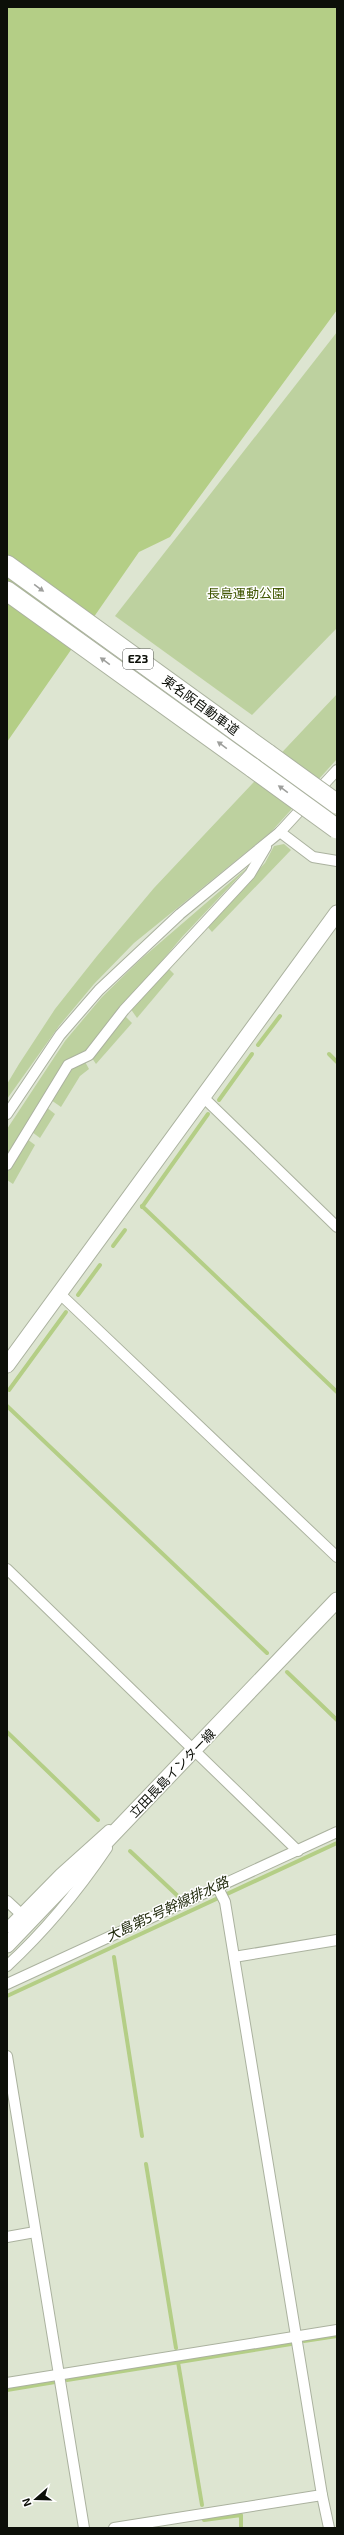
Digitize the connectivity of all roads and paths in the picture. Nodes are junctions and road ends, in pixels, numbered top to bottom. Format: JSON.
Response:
{"nodes":[{"id":1,"x":7,"y":565,"type":"edge"},
{"id":2,"x":7,"y":591,"type":"edge"},
{"id":3,"x":337,"y":770,"type":"edge"},
{"id":4,"x":337,"y":804,"type":"edge"},
{"id":5,"x":337,"y":829,"type":"edge"},
{"id":6,"x":280,"y":832,"type":"junction"},
{"id":7,"x":269,"y":842,"type":"junction"},
{"id":8,"x":337,"y":861,"type":"edge"},
{"id":9,"x":337,"y":913,"type":"edge"},
{"id":10,"x":202,"y":1096,"type":"junction"},
{"id":11,"x":7,"y":1114,"type":"edge"},
{"id":12,"x":7,"y":1165,"type":"edge"},
{"id":13,"x":337,"y":1227,"type":"edge"},
{"id":14,"x":59,"y":1293,"type":"junction"},
{"id":15,"x":7,"y":1365,"type":"edge"},
{"id":16,"x":337,"y":1557,"type":"edge"},
{"id":17,"x":7,"y":1569,"type":"edge"},
{"id":18,"x":337,"y":1600,"type":"edge"},
{"id":19,"x":195,"y":1750,"type":"junction"},
{"id":20,"x":125,"y":1821,"type":"junction"},
{"id":21,"x":337,"y":1832,"type":"edge"},
{"id":22,"x":298,"y":1851,"type":"junction"},
{"id":23,"x":218,"y":1889,"type":"junction"},
{"id":24,"x":7,"y":1901,"type":"edge"},
{"id":25,"x":20,"y":1914,"type":"junction"},
{"id":26,"x":7,"y":1928,"type":"edge"},
{"id":27,"x":337,"y":1940,"type":"edge"},
{"id":28,"x":7,"y":1945,"type":"edge"},
{"id":29,"x":234,"y":1957,"type":"junction"},
{"id":30,"x":7,"y":1966,"type":"edge"},
{"id":31,"x":7,"y":1984,"type":"edge"},
{"id":32,"x":7,"y":2056,"type":"edge"},
{"id":33,"x":35,"y":2232,"type":"junction"},
{"id":34,"x":7,"y":2237,"type":"edge"},
{"id":35,"x":337,"y":2330,"type":"edge"},
{"id":36,"x":296,"y":2336,"type":"junction"},
{"id":37,"x":59,"y":2375,"type":"junction"},
{"id":38,"x":7,"y":2383,"type":"edge"},
{"id":39,"x":322,"y":2494,"type":"junction"},
{"id":40,"x":84,"y":2528,"type":"edge"},
{"id":41,"x":114,"y":2528,"type":"edge"},
{"id":42,"x":329,"y":2528,"type":"edge"}],
"edges":[{"from":1,"to":4,"type":"highway","name":"東名阪自動車道","number":"E23","one_way":true,"bridge":true},
{"from":5,"to":2,"type":"highway","name":"東名阪自動車道","number":"E23","one_way":true,"bridge":true},
{"from":3,"to":6,"type":"street"},
{"from":6,"to":7,"type":"street"},
{"from":6,"to":8,"type":"street"},
{"from":7,"to":11,"type":"street"},
{"from":7,"to":12,"type":"street"},
{"from":9,"to":10,"type":"street"},
{"from":10,"to":13,"type":"street"},
{"from":10,"to":14,"type":"street"},
{"from":14,"to":15,"type":"street"},
{"from":14,"to":16,"type":"street"},
{"from":17,"to":19,"type":"street"},
{"from":18,"to":19,"type":"street","name":"立田長島インター線"},
{"from":19,"to":20,"type":"street","name":"立田長島インター線"},
{"from":19,"to":22,"type":"street"},
{"from":20,"to":25,"type":"street"},
{"from":20,"to":28,"type":"street","name":"立田長島インター線"},
{"from":20,"to":30,"type":"street"},
{"from":21,"to":22,"type":"street"},
{"from":22,"to":23,"type":"street"},
{"from":23,"to":29,"type":"street"},
{"from":23,"to":31,"type":"street"},
{"from":24,"to":25,"type":"street"},
{"from":25,"to":26,"type":"street"},
{"from":27,"to":29,"type":"street"},
{"from":29,"to":36,"type":"street"},
{"from":32,"to":33,"type":"street"},
{"from":33,"to":34,"type":"street"},
{"from":33,"to":37,"type":"street"},
{"from":35,"to":36,"type":"street"},
{"from":36,"to":37,"type":"street"},
{"from":36,"to":39,"type":"street"},
{"from":37,"to":38,"type":"street"},
{"from":37,"to":40,"type":"street"},
{"from":39,"to":41,"type":"street"},
{"from":39,"to":42,"type":"street"}]}
